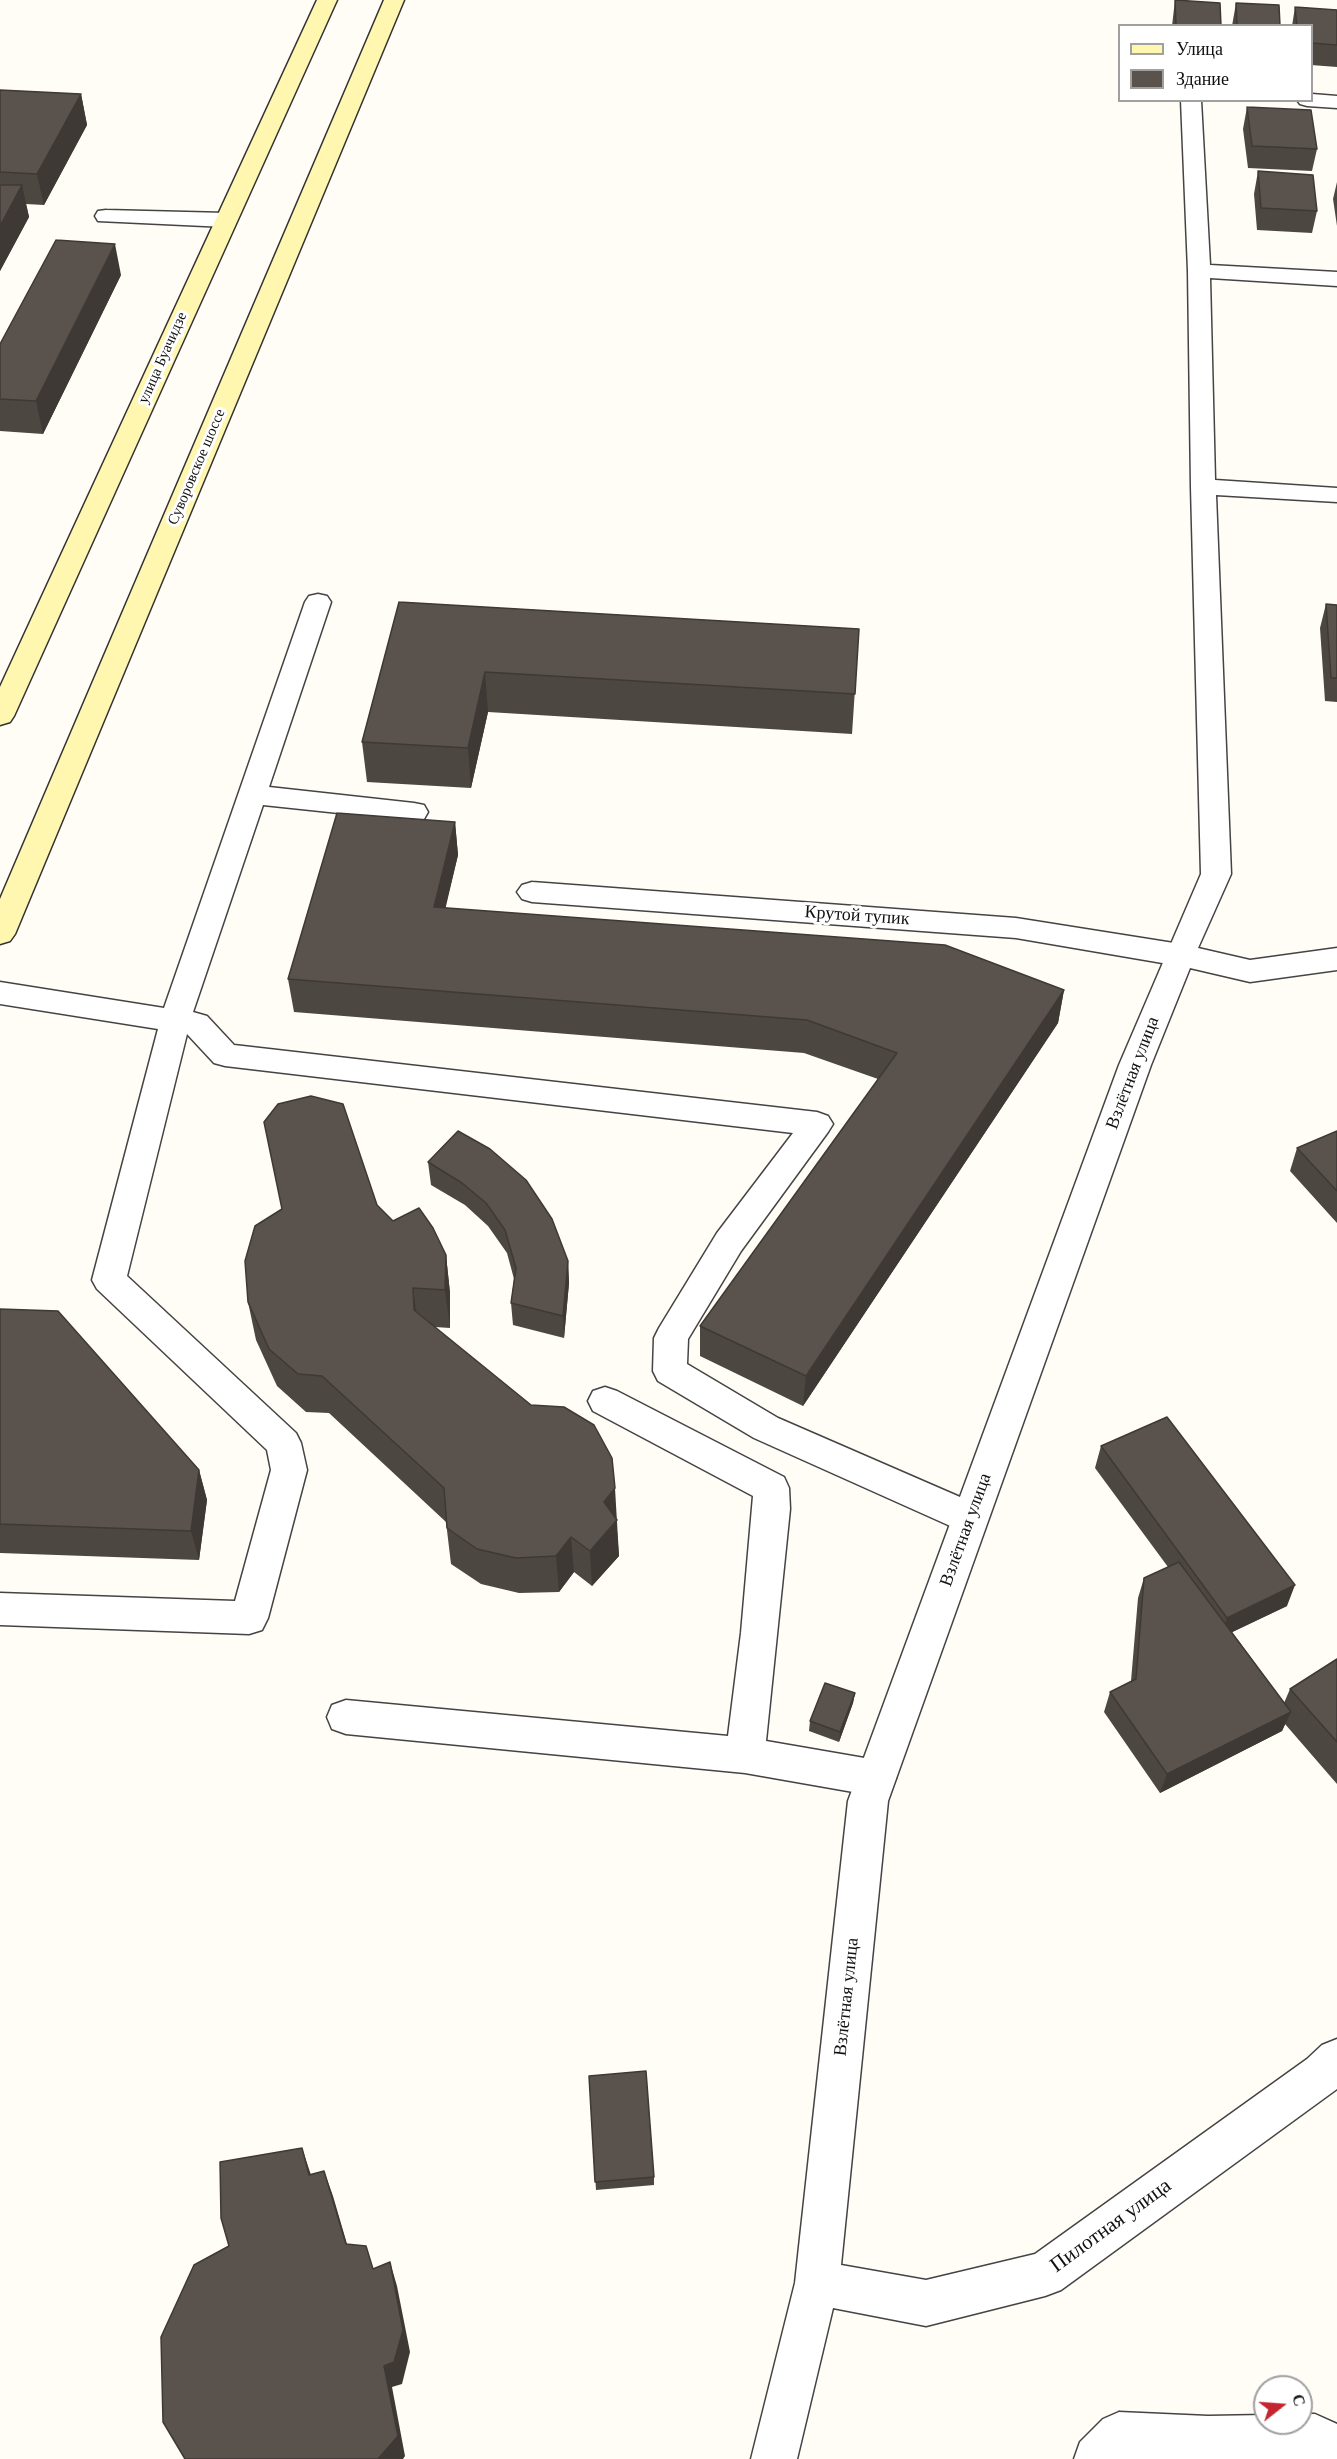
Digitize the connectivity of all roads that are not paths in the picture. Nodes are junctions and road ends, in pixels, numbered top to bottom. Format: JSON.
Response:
{"nodes":[{"id":1,"x":327,"y":0,"type":"edge"},
{"id":2,"x":394,"y":0,"type":"edge"},
{"id":3,"x":1313,"y":100,"type":"edge"},
{"id":4,"x":1191,"y":102,"type":"edge"},
{"id":5,"x":1337,"y":102,"type":"edge"},
{"id":6,"x":106,"y":216,"type":"dead end"},
{"id":7,"x":226,"y":220,"type":"junction"},
{"id":8,"x":1199,"y":272,"type":"junction"},
{"id":9,"x":1337,"y":279,"type":"edge"},
{"id":10,"x":1203,"y":487,"type":"junction"},
{"id":11,"x":1337,"y":495,"type":"edge"},
{"id":12,"x":318,"y":602,"type":"dead end"},
{"id":13,"x":0,"y":716,"type":"edge"},
{"id":14,"x":252,"y":795,"type":"junction"},
{"id":15,"x":414,"y":812,"type":"dead end"},
{"id":16,"x":532,"y":892,"type":"dead end"},
{"id":17,"x":0,"y":934,"type":"edge"},
{"id":18,"x":1180,"y":955,"type":"junction"},
{"id":19,"x":1337,"y":959,"type":"edge"},
{"id":20,"x":0,"y":993,"type":"edge"},
{"id":21,"x":175,"y":1021,"type":"junction"},
{"id":22,"x":604,"y":1401,"type":"dead end"},
{"id":23,"x":970,"y":1518,"type":"junction"},
{"id":24,"x":0,"y":1609,"type":"edge"},
{"id":25,"x":346,"y":1717,"type":"dead end"},
{"id":26,"x":745,"y":1755,"type":"junction"},
{"id":27,"x":876,"y":1779,"type":"junction"},
{"id":28,"x":1337,"y":2060,"type":"edge"},
{"id":29,"x":817,"y":2283,"type":"junction"},
{"id":30,"x":1337,"y":2451,"type":"edge"},
{"id":31,"x":774,"y":2459,"type":"edge"},
{"id":32,"x":1097,"y":2459,"type":"edge"}],
"edges":[{"from":1,"to":7,"type":"main road","name":"улица Буачидзе"},
{"from":2,"to":17,"type":"main road","name":"Суворовское шоссе"},
{"from":3,"to":5,"type":"street"},
{"from":4,"to":8,"type":"street","name":"Взлётная улица"},
{"from":6,"to":7,"type":"street"},
{"from":7,"to":13,"type":"main road","name":"улица Буачидзе"},
{"from":8,"to":9,"type":"street"},
{"from":8,"to":10,"type":"street","name":"Взлётная улица"},
{"from":10,"to":11,"type":"street"},
{"from":10,"to":18,"type":"street","name":"Взлётная улица"},
{"from":12,"to":14,"type":"street"},
{"from":14,"to":15,"type":"street"},
{"from":14,"to":21,"type":"street"},
{"from":16,"to":18,"type":"street","name":"Крутой тупик"},
{"from":18,"to":19,"type":"street"},
{"from":18,"to":23,"type":"street","name":"Взлётная улица"},
{"from":20,"to":21,"type":"street"},
{"from":21,"to":23,"type":"street"},
{"from":21,"to":24,"type":"street"},
{"from":22,"to":26,"type":"street"},
{"from":23,"to":27,"type":"street","name":"Взлётная улица"},
{"from":25,"to":26,"type":"street"},
{"from":26,"to":27,"type":"street"},
{"from":27,"to":29,"type":"street","name":"Взлётная улица"},
{"from":28,"to":29,"type":"street","name":"Пилотная улица"},
{"from":29,"to":31,"type":"street"},
{"from":30,"to":32,"type":"street"}]}
